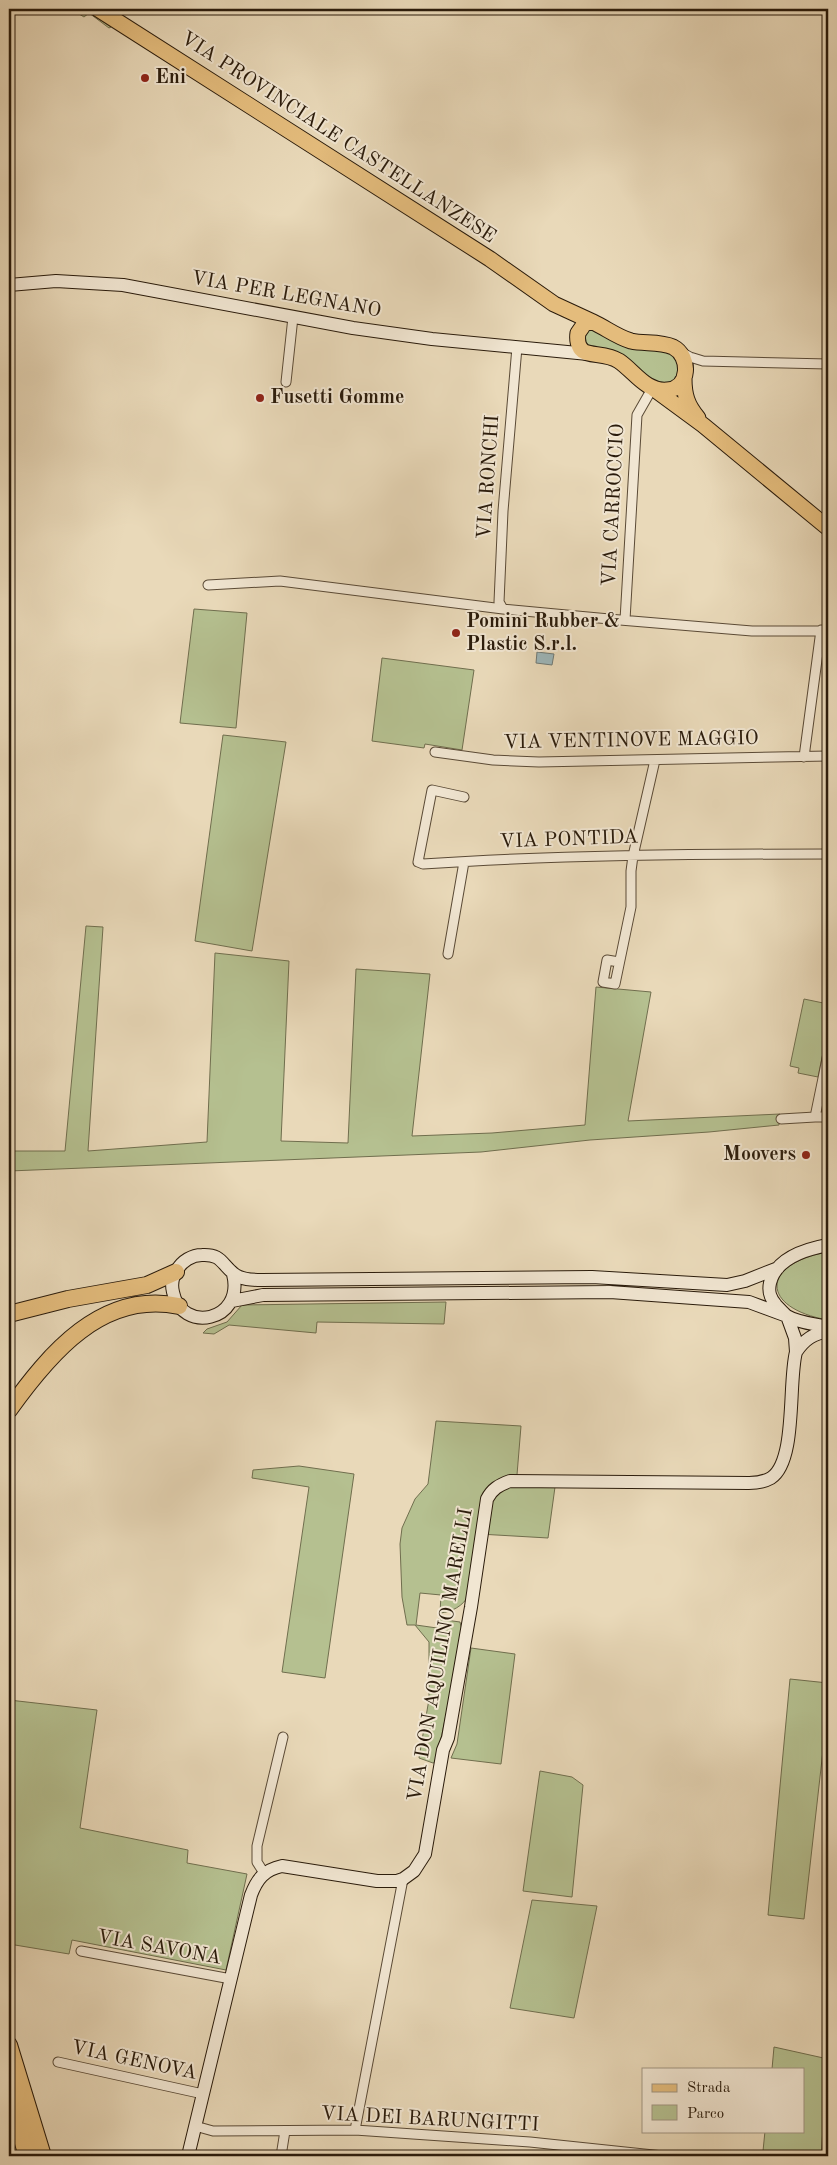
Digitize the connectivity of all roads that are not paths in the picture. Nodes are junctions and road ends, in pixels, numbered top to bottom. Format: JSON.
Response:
{"nodes":[{"id":1,"x":98,"y":9,"type":"edge"},
{"id":2,"x":9,"y":285,"type":"edge"},
{"id":3,"x":554,"y":304,"type":"junction"},
{"id":4,"x":293,"y":317,"type":"junction"},
{"id":5,"x":593,"y":322,"type":"junction"},
{"id":6,"x":578,"y":336,"type":"junction"},
{"id":7,"x":517,"y":347,"type":"junction"},
{"id":8,"x":556,"y":349,"type":"junction"},
{"id":9,"x":678,"y":350,"type":"junction"},
{"id":10,"x":588,"y":354,"type":"junction"},
{"id":11,"x":703,"y":360,"type":"junction"},
{"id":12,"x":828,"y":364,"type":"edge"},
{"id":13,"x":685,"y":374,"type":"junction"},
{"id":14,"x":286,"y":382,"type":"dead end"},
{"id":15,"x":650,"y":391,"type":"junction"},
{"id":16,"x":703,"y":425,"type":"junction"},
{"id":17,"x":828,"y":528,"type":"edge"},
{"id":18,"x":208,"y":585,"type":"dead end"},
{"id":19,"x":503,"y":609,"type":"junction"},
{"id":20,"x":625,"y":620,"type":"junction"},
{"id":21,"x":825,"y":630,"type":"edge"},
{"id":22,"x":435,"y":752,"type":"dead end"},
{"id":23,"x":828,"y":756,"type":"edge"},
{"id":24,"x":804,"y":757,"type":"junction"},
{"id":25,"x":655,"y":760,"type":"junction"},
{"id":26,"x":464,"y":797,"type":"dead end"},
{"id":27,"x":828,"y":854,"type":"edge"},
{"id":28,"x":633,"y":856,"type":"junction"},
{"id":29,"x":464,"y":862,"type":"junction"},
{"id":30,"x":448,"y":954,"type":"dead end"},
{"id":31,"x":620,"y":962,"type":"dead end"},
{"id":32,"x":828,"y":1054,"type":"edge"},
{"id":33,"x":814,"y":1117,"type":"junction"},
{"id":34,"x":828,"y":1117,"type":"edge"},
{"id":35,"x":781,"y":1118,"type":"dead end"},
{"id":36,"x":827,"y":1245,"type":"edge"},
{"id":37,"x":778,"y":1268,"type":"junction"},
{"id":38,"x":176,"y":1272,"type":"junction"},
{"id":39,"x":233,"y":1274,"type":"junction"},
{"id":40,"x":232,"y":1301,"type":"junction"},
{"id":41,"x":179,"y":1306,"type":"junction"},
{"id":42,"x":9,"y":1314,"type":"edge"},
{"id":43,"x":787,"y":1316,"type":"junction"},
{"id":44,"x":828,"y":1329,"type":"edge"},
{"id":45,"x":796,"y":1352,"type":"junction"},
{"id":46,"x":9,"y":1410,"type":"edge"},
{"id":47,"x":283,"y":1737,"type":"dead end"},
{"id":48,"x":264,"y":1873,"type":"junction"},
{"id":49,"x":404,"y":1879,"type":"junction"},
{"id":50,"x":80,"y":1951,"type":"dead end"},
{"id":51,"x":231,"y":1978,"type":"junction"},
{"id":52,"x":9,"y":2045,"type":"edge"},
{"id":53,"x":58,"y":2062,"type":"dead end"},
{"id":54,"x":203,"y":2094,"type":"junction"},
{"id":55,"x":9,"y":2097,"type":"edge"},
{"id":56,"x":195,"y":2126,"type":"junction"},
{"id":57,"x":355,"y":2130,"type":"junction"},
{"id":58,"x":285,"y":2131,"type":"junction"},
{"id":59,"x":27,"y":2156,"type":"edge"},
{"id":60,"x":43,"y":2156,"type":"edge"},
{"id":61,"x":188,"y":2156,"type":"edge"},
{"id":62,"x":281,"y":2156,"type":"edge"},
{"id":63,"x":663,"y":2156,"type":"edge"}],
"edges":[{"from":1,"to":3,"type":"main road","name":"VIA PROVINCIALE CASTELLANZESE"},
{"from":2,"to":4,"type":"street","name":"VIA PER LEGNANO"},
{"from":3,"to":5,"type":"main road","name":"VIA PROVINCIALE CASTELLANZESE"},
{"from":3,"to":6,"type":"main road","name":"VIA PROVINCIALE CASTELLANZESE"},
{"from":4,"to":7,"type":"street","name":"VIA PER LEGNANO"},
{"from":4,"to":14,"type":"street"},
{"from":5,"to":6,"type":"main road"},
{"from":5,"to":9,"type":"main road","name":"VIA PROVINCIALE CASTELLANZESE"},
{"from":6,"to":8,"type":"street","name":"VIA PER LEGNANO"},
{"from":6,"to":10,"type":"main road","name":"VIA PROVINCIALE CASTELLANZESE"},
{"from":7,"to":8,"type":"street","name":"VIA PER LEGNANO"},
{"from":7,"to":19,"type":"street","name":"VIA RONCHI"},
{"from":8,"to":10,"type":"street","name":"VIA PER LEGNANO"},
{"from":9,"to":11,"type":"street"},
{"from":9,"to":13,"type":"main road"},
{"from":10,"to":15,"type":"main road"},
{"from":11,"to":12,"type":"street"},
{"from":11,"to":13,"type":"street"},
{"from":13,"to":15,"type":"main road"},
{"from":13,"to":16,"type":"main road"},
{"from":15,"to":16,"type":"main road"},
{"from":15,"to":20,"type":"street","name":"VIA CARROCCIO"},
{"from":16,"to":17,"type":"main road"},
{"from":18,"to":19,"type":"street"},
{"from":19,"to":20,"type":"street"},
{"from":20,"to":21,"type":"street"},
{"from":21,"to":24,"type":"street"},
{"from":22,"to":25,"type":"street","name":"VIA VENTINOVE MAGGIO"},
{"from":23,"to":24,"type":"street","name":"VIA VENTINOVE MAGGIO"},
{"from":24,"to":25,"type":"street","name":"VIA VENTINOVE MAGGIO"},
{"from":25,"to":28,"type":"street"},
{"from":26,"to":29,"type":"street","name":"VIA PONTIDA"},
{"from":27,"to":28,"type":"street","name":"VIA PONTIDA"},
{"from":28,"to":29,"type":"street","name":"VIA PONTIDA"},
{"from":28,"to":31,"type":"street"},
{"from":29,"to":30,"type":"street"},
{"from":32,"to":33,"type":"street"},
{"from":33,"to":34,"type":"street"},
{"from":33,"to":35,"type":"street"},
{"from":36,"to":37,"type":"street"},
{"from":37,"to":39,"type":"street"},
{"from":37,"to":43,"type":"street"},
{"from":38,"to":39,"type":"street"},
{"from":38,"to":41,"type":"street"},
{"from":38,"to":42,"type":"highway"},
{"from":39,"to":40,"type":"street"},
{"from":40,"to":41,"type":"street"},
{"from":40,"to":43,"type":"street"},
{"from":41,"to":46,"type":"highway"},
{"from":43,"to":44,"type":"street"},
{"from":43,"to":45,"type":"street","name":"VIA DON AQUILINO MARELLI"},
{"from":44,"to":45,"type":"street"},
{"from":45,"to":49,"type":"street","name":"VIA DON AQUILINO MARELLI"},
{"from":47,"to":48,"type":"street"},
{"from":48,"to":49,"type":"street"},
{"from":48,"to":51,"type":"street"},
{"from":49,"to":57,"type":"street"},
{"from":50,"to":51,"type":"street","name":"VIA SAVONA"},
{"from":51,"to":54,"type":"street"},
{"from":52,"to":60,"type":"highway"},
{"from":53,"to":54,"type":"street","name":"VIA GENOVA"},
{"from":54,"to":56,"type":"street"},
{"from":55,"to":59,"type":"highway"},
{"from":56,"to":58,"type":"street","name":"VIA DEI BARUNGITTI"},
{"from":56,"to":61,"type":"street"},
{"from":57,"to":58,"type":"street","name":"VIA DEI BARUNGITTI"},
{"from":57,"to":63,"type":"street","name":"VIA DEI BARUNGITTI"},
{"from":58,"to":62,"type":"street"}]}
